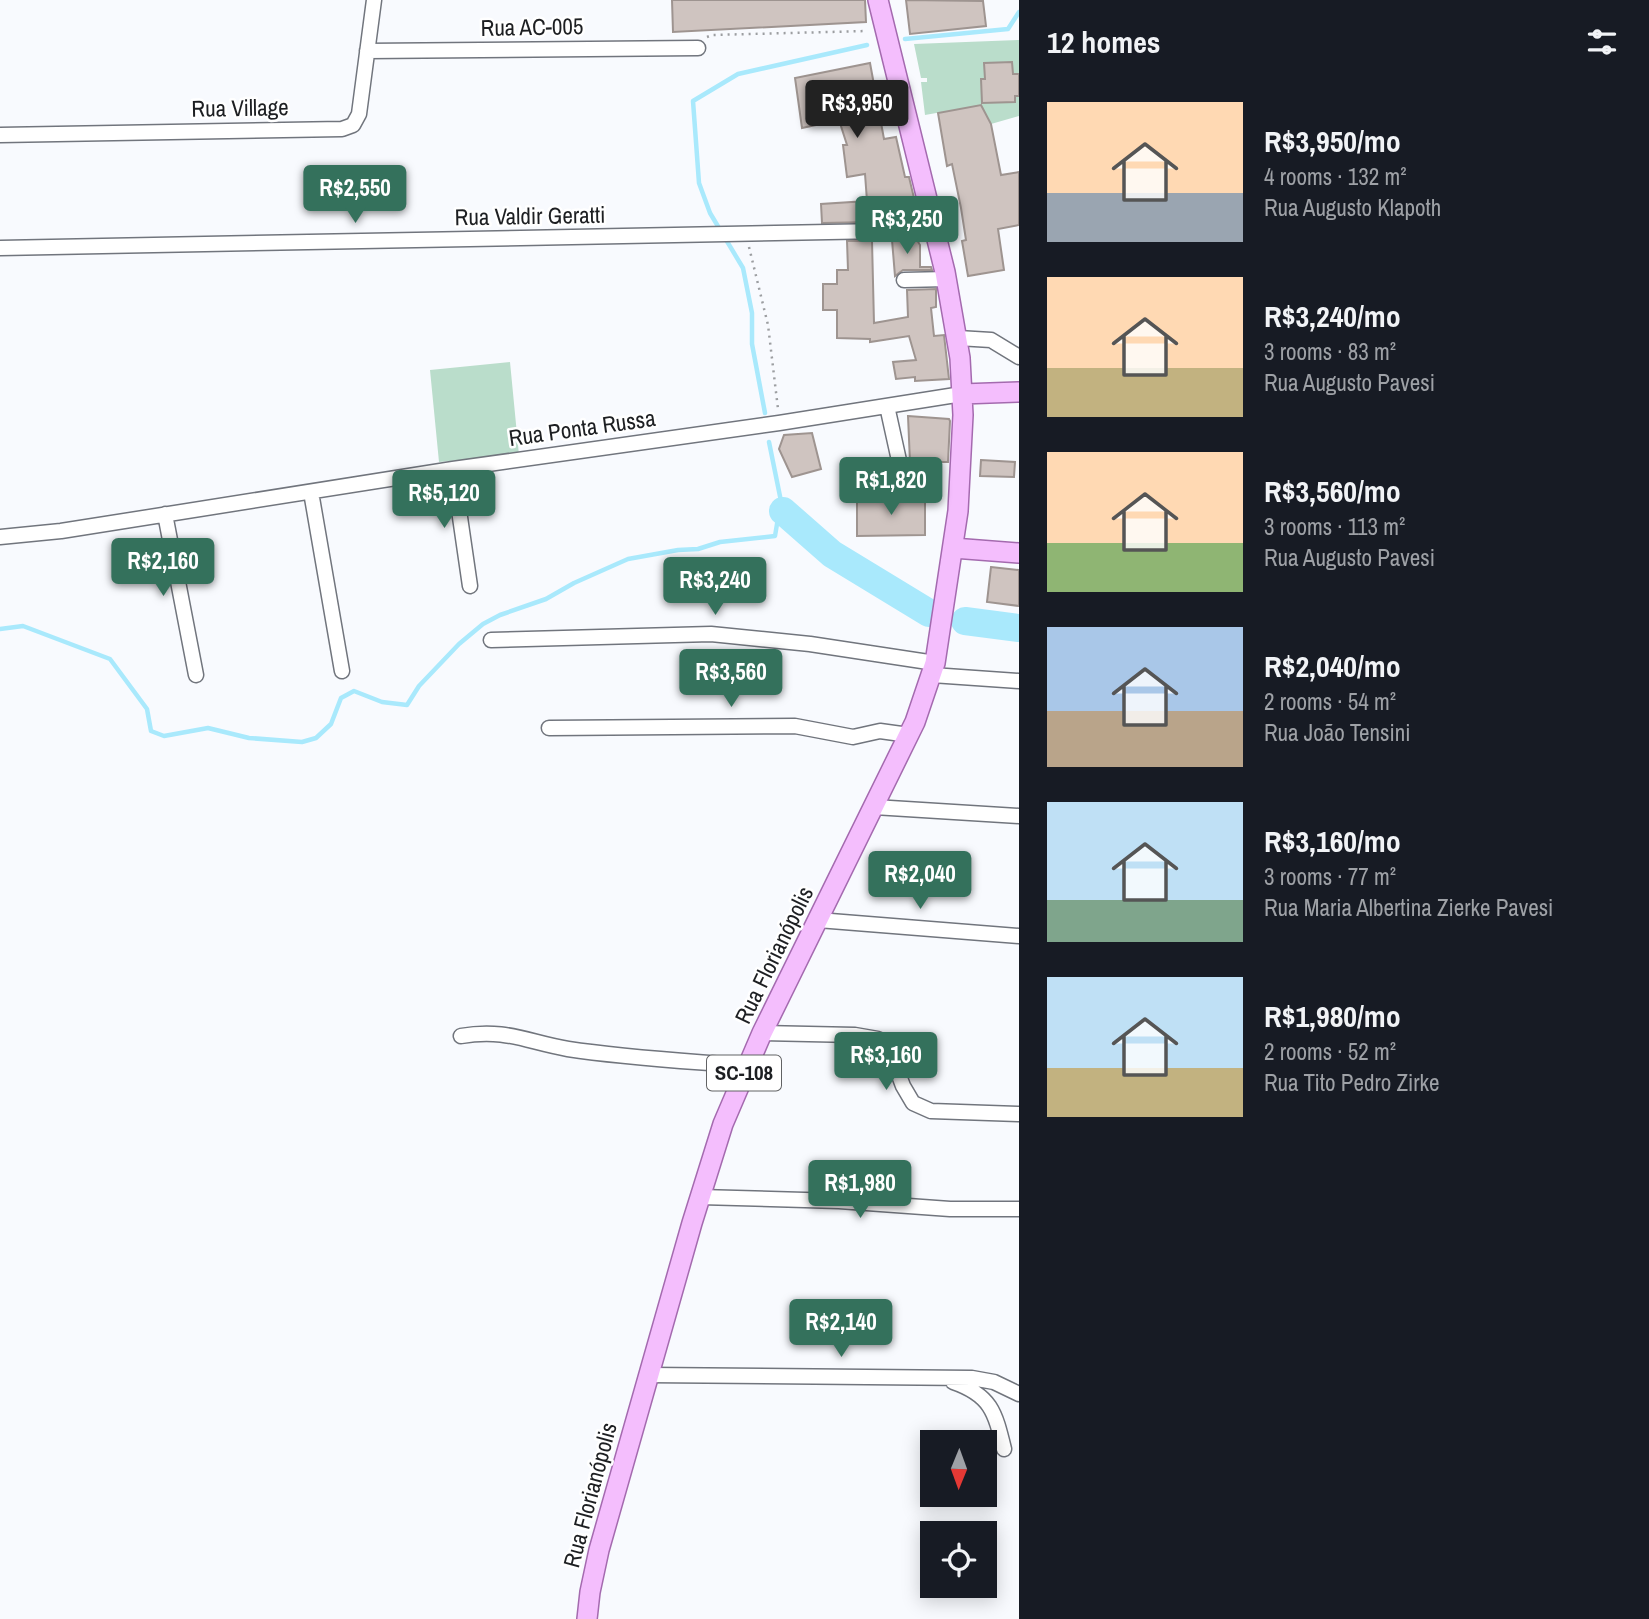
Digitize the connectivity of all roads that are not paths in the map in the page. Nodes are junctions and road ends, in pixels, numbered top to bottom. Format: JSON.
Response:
{"nodes":[{"id":1,"x":374,"y":0,"type":"edge"},
{"id":2,"x":878,"y":0,"type":"edge"},
{"id":3,"x":698,"y":48,"type":"road end"},
{"id":4,"x":367,"y":51,"type":"junction"},
{"id":5,"x":0,"y":135,"type":"edge"},
{"id":6,"x":935,"y":230,"type":"junction"},
{"id":7,"x":0,"y":248,"type":"edge"},
{"id":8,"x":947,"y":279,"type":"junction"},
{"id":9,"x":904,"y":280,"type":"dead end"},
{"id":10,"x":957,"y":338,"type":"junction"},
{"id":11,"x":1019,"y":357,"type":"edge"},
{"id":12,"x":1019,"y":392,"type":"edge"},
{"id":13,"x":962,"y":394,"type":"junction"},
{"id":14,"x":887,"y":406,"type":"junction"},
{"id":15,"x":900,"y":465,"type":"dead end"},
{"id":16,"x":453,"y":469,"type":"junction"},
{"id":17,"x":311,"y":492,"type":"junction"},
{"id":18,"x":165,"y":514,"type":"junction"},
{"id":19,"x":0,"y":537,"type":"edge"},
{"id":20,"x":953,"y":548,"type":"junction"},
{"id":21,"x":1019,"y":553,"type":"edge"},
{"id":22,"x":470,"y":586,"type":"dead end"},
{"id":23,"x":491,"y":640,"type":"dead end"},
{"id":24,"x":934,"y":669,"type":"junction"},
{"id":25,"x":342,"y":671,"type":"dead end"},
{"id":26,"x":196,"y":675,"type":"dead end"},
{"id":27,"x":1019,"y":681,"type":"edge"},
{"id":28,"x":549,"y":728,"type":"dead end"},
{"id":29,"x":909,"y":735,"type":"junction"},
{"id":30,"x":874,"y":807,"type":"junction"},
{"id":31,"x":1019,"y":816,"type":"edge"},
{"id":32,"x":818,"y":920,"type":"junction"},
{"id":33,"x":1019,"y":936,"type":"edge"},
{"id":34,"x":762,"y":1033,"type":"junction"},
{"id":35,"x":461,"y":1036,"type":"dead end"},
{"id":36,"x":747,"y":1066,"type":"junction"},
{"id":37,"x":1019,"y":1114,"type":"edge"},
{"id":38,"x":700,"y":1197,"type":"junction"},
{"id":39,"x":1019,"y":1209,"type":"edge"},
{"id":40,"x":648,"y":1375,"type":"junction"},
{"id":41,"x":938,"y":1377,"type":"junction"},
{"id":42,"x":1019,"y":1394,"type":"edge"},
{"id":43,"x":1004,"y":1449,"type":"dead end"},
{"id":44,"x":587,"y":1619,"type":"edge"}],
"edges":[{"from":1,"to":4,"type":"street","name":"Rua Village"},
{"from":2,"to":6,"type":"main road","number":"SC-108"},
{"from":3,"to":4,"type":"street","name":"Rua AC-005"},
{"from":4,"to":5,"type":"street","name":"Rua Village"},
{"from":6,"to":7,"type":"street","name":"Rua Valdir Geratti"},
{"from":6,"to":8,"type":"main road","number":"SC-108"},
{"from":8,"to":9,"type":"street"},
{"from":8,"to":10,"type":"main road","number":"SC-108"},
{"from":10,"to":11,"type":"street"},
{"from":10,"to":13,"type":"main road","number":"SC-108"},
{"from":12,"to":13,"type":"main road"},
{"from":13,"to":14,"type":"street","name":"Rua Ponta Russa"},
{"from":13,"to":20,"type":"main road","name":"Rua Florianópolis","number":"SC-108"},
{"from":14,"to":15,"type":"street"},
{"from":14,"to":16,"type":"street","name":"Rua Ponta Russa"},
{"from":16,"to":17,"type":"street","name":"Rua Ponta Russa"},
{"from":16,"to":22,"type":"street"},
{"from":17,"to":18,"type":"street","name":"Rua Ponta Russa"},
{"from":17,"to":25,"type":"street"},
{"from":18,"to":19,"type":"street","name":"Rua Ponta Russa"},
{"from":18,"to":26,"type":"street"},
{"from":20,"to":21,"type":"main road"},
{"from":20,"to":24,"type":"main road","name":"Rua Florianópolis","number":"SC-108"},
{"from":23,"to":24,"type":"street"},
{"from":24,"to":27,"type":"street"},
{"from":24,"to":29,"type":"main road","name":"Rua Florianópolis","number":"SC-108"},
{"from":28,"to":29,"type":"street"},
{"from":29,"to":30,"type":"main road","name":"Rua Florianópolis","number":"SC-108"},
{"from":30,"to":31,"type":"street"},
{"from":30,"to":32,"type":"main road","name":"Rua Florianópolis","number":"SC-108"},
{"from":32,"to":33,"type":"street"},
{"from":32,"to":34,"type":"main road","name":"Rua Florianópolis","number":"SC-108"},
{"from":34,"to":36,"type":"main road","name":"Rua Florianópolis","number":"SC-108"},
{"from":34,"to":37,"type":"street"},
{"from":35,"to":36,"type":"street"},
{"from":36,"to":38,"type":"main road","name":"Rua Florianópolis","number":"SC-108"},
{"from":38,"to":39,"type":"street"},
{"from":38,"to":40,"type":"main road","name":"Rua Florianópolis","number":"SC-108"},
{"from":40,"to":41,"type":"street"},
{"from":40,"to":44,"type":"main road","name":"Rua Florianópolis","number":"SC-108"},
{"from":41,"to":42,"type":"street"},
{"from":41,"to":43,"type":"street"}]}
